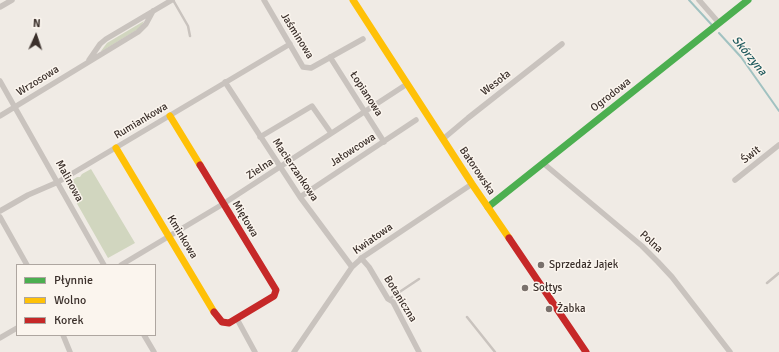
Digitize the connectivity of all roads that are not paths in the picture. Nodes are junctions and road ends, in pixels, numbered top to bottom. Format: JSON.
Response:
{"nodes":[{"id":1,"x":12,"y":0,"type":"edge"},
{"id":2,"x":172,"y":0,"type":"edge"},
{"id":3,"x":264,"y":0,"type":"edge"},
{"id":4,"x":353,"y":0,"type":"edge"},
{"id":5,"x":699,"y":0,"type":"edge"},
{"id":6,"x":748,"y":0,"type":"edge"},
{"id":7,"x":0,"y":7,"type":"edge"},
{"id":8,"x":153,"y":11,"type":"junction"},
{"id":9,"x":719,"y":23,"type":"junction"},
{"id":10,"x":190,"y":36,"type":"dead end"},
{"id":11,"x":363,"y":39,"type":"dead end"},
{"id":12,"x":290,"y":44,"type":"junction"},
{"id":13,"x":562,"y":44,"type":"dead end"},
{"id":14,"x":330,"y":57,"type":"junction"},
{"id":15,"x":87,"y":62,"type":"junction"},
{"id":16,"x":0,"y":80,"type":"edge"},
{"id":17,"x":225,"y":82,"type":"junction"},
{"id":18,"x":407,"y":84,"type":"junction"},
{"id":19,"x":15,"y":107,"type":"junction"},
{"id":20,"x":365,"y":111,"type":"junction"},
{"id":21,"x":0,"y":116,"type":"edge"},
{"id":22,"x":170,"y":116,"type":"junction"},
{"id":23,"x":416,"y":120,"type":"dead end"},
{"id":24,"x":331,"y":133,"type":"junction"},
{"id":25,"x":260,"y":137,"type":"junction"},
{"id":26,"x":444,"y":139,"type":"junction"},
{"id":27,"x":384,"y":142,"type":"junction"},
{"id":28,"x":779,"y":145,"type":"edge"},
{"id":29,"x":116,"y":148,"type":"junction"},
{"id":30,"x":543,"y":163,"type":"junction"},
{"id":31,"x":280,"y":168,"type":"junction"},
{"id":32,"x":735,"y":180,"type":"dead end"},
{"id":33,"x":58,"y":182,"type":"junction"},
{"id":34,"x":472,"y":184,"type":"junction"},
{"id":35,"x":300,"y":196,"type":"junction"},
{"id":36,"x":223,"y":204,"type":"junction"},
{"id":37,"x":488,"y":207,"type":"junction"},
{"id":38,"x":0,"y":211,"type":"edge"},
{"id":39,"x":0,"y":217,"type":"edge"},
{"id":40,"x":169,"y":238,"type":"junction"},
{"id":41,"x":361,"y":258,"type":"junction"},
{"id":42,"x":26,"y":264,"type":"edge"},
{"id":43,"x":103,"y":264,"type":"edge"},
{"id":44,"x":123,"y":264,"type":"edge"},
{"id":45,"x":352,"y":267,"type":"junction"},
{"id":46,"x":779,"y":273,"type":"edge"},
{"id":47,"x":419,"y":279,"type":"dead end"},
{"id":48,"x":767,"y":283,"type":"dead end"},
{"id":49,"x":388,"y":299,"type":"junction"},
{"id":50,"x":467,"y":317,"type":"dead end"},
{"id":51,"x":237,"y":319,"type":"junction"},
{"id":52,"x":16,"y":329,"type":"edge"},
{"id":53,"x":63,"y":336,"type":"edge"},
{"id":54,"x":145,"y":336,"type":"edge"},
{"id":55,"x":0,"y":338,"type":"edge"},
{"id":56,"x":70,"y":352,"type":"edge"},
{"id":57,"x":154,"y":352,"type":"edge"},
{"id":58,"x":254,"y":352,"type":"edge"},
{"id":59,"x":294,"y":352,"type":"edge"},
{"id":60,"x":419,"y":352,"type":"edge"},
{"id":61,"x":494,"y":352,"type":"edge"},
{"id":62,"x":586,"y":352,"type":"edge"},
{"id":63,"x":730,"y":352,"type":"edge"}],
"edges":[{"from":1,"to":7,"type":"street"},
{"from":2,"to":8,"type":"street","name":"Wrzosowa"},
{"from":2,"to":10,"type":"lane"},
{"from":3,"to":12,"type":"street","name":"Jaśminowa"},
{"from":4,"to":18,"type":"street","name":"Batorowska"},
{"from":5,"to":9,"type":"street"},
{"from":6,"to":9,"type":"street","name":"Ogrodowa"},
{"from":8,"to":15,"type":"street","name":"Wrzosowa"},
{"from":8,"to":15,"type":"street","name":"Wrzosowa"},
{"from":9,"to":30,"type":"street","name":"Ogrodowa"},
{"from":11,"to":14,"type":"street","name":"Jaśminowa"},
{"from":12,"to":14,"type":"street","name":"Jaśminowa"},
{"from":12,"to":17,"type":"street","name":"Rumiankowa"},
{"from":13,"to":26,"type":"street","name":"Wesoła"},
{"from":14,"to":20,"type":"street","name":"Łopianowa"},
{"from":15,"to":19,"type":"street","name":"Wrzosowa"},
{"from":16,"to":19,"type":"street","name":"Malinowa"},
{"from":17,"to":22,"type":"street","name":"Rumiankowa"},
{"from":17,"to":25,"type":"street","name":"Macierzankowa"},
{"from":18,"to":20,"type":"street","name":"Zielna"},
{"from":18,"to":26,"type":"street","name":"Batorowska"},
{"from":19,"to":21,"type":"street","name":"Wrzosowa"},
{"from":19,"to":33,"type":"street","name":"Malinowa"},
{"from":20,"to":24,"type":"street","name":"Zielna"},
{"from":20,"to":27,"type":"street","name":"Łopianowa"},
{"from":22,"to":29,"type":"street","name":"Rumiankowa"},
{"from":22,"to":36,"type":"street","name":"Miętowa"},
{"from":23,"to":27,"type":"street","name":"Jałowcowa"},
{"from":24,"to":25,"type":"street"},
{"from":24,"to":31,"type":"street","name":"Zielna"},
{"from":25,"to":31,"type":"street","name":"Macierzankowa"},
{"from":26,"to":34,"type":"street","name":"Batorowska"},
{"from":27,"to":35,"type":"street","name":"Jałowcowa"},
{"from":28,"to":32,"type":"street","name":"Świt"},
{"from":29,"to":33,"type":"street","name":"Rumiankowa"},
{"from":29,"to":40,"type":"street","name":"Kminkowa"},
{"from":30,"to":37,"type":"street","name":"Ogrodowa"},
{"from":30,"to":63,"type":"street","name":"Polna"},
{"from":31,"to":35,"type":"street","name":"Macierzankowa"},
{"from":31,"to":36,"type":"street","name":"Zielna"},
{"from":33,"to":38,"type":"street","name":"Rumiankowa"},
{"from":33,"to":43,"type":"street","name":"Malinowa"},
{"from":34,"to":37,"type":"street","name":"Batorowska"},
{"from":34,"to":41,"type":"street","name":"Kwiatowa"},
{"from":35,"to":45,"type":"street","name":"Macierzankowa"},
{"from":36,"to":40,"type":"street","name":"Zielna"},
{"from":36,"to":51,"type":"street","name":"Miętowa"},
{"from":37,"to":62,"type":"street","name":"Batorowska"},
{"from":39,"to":42,"type":"street"},
{"from":40,"to":44,"type":"street","name":"Zielna"},
{"from":40,"to":51,"type":"street","name":"Kminkowa"},
{"from":41,"to":45,"type":"street","name":"Kwiatowa"},
{"from":41,"to":49,"type":"street","name":"Botaniczna"},
{"from":45,"to":59,"type":"street","name":"Kwiatowa"},
{"from":46,"to":48,"type":"lane"},
{"from":47,"to":49,"type":"lane"},
{"from":49,"to":60,"type":"street","name":"Botaniczna"},
{"from":50,"to":61,"type":"lane"},
{"from":51,"to":58,"type":"street"},
{"from":52,"to":55,"type":"street"},
{"from":53,"to":56,"type":"street"},
{"from":54,"to":57,"type":"street"}]}
